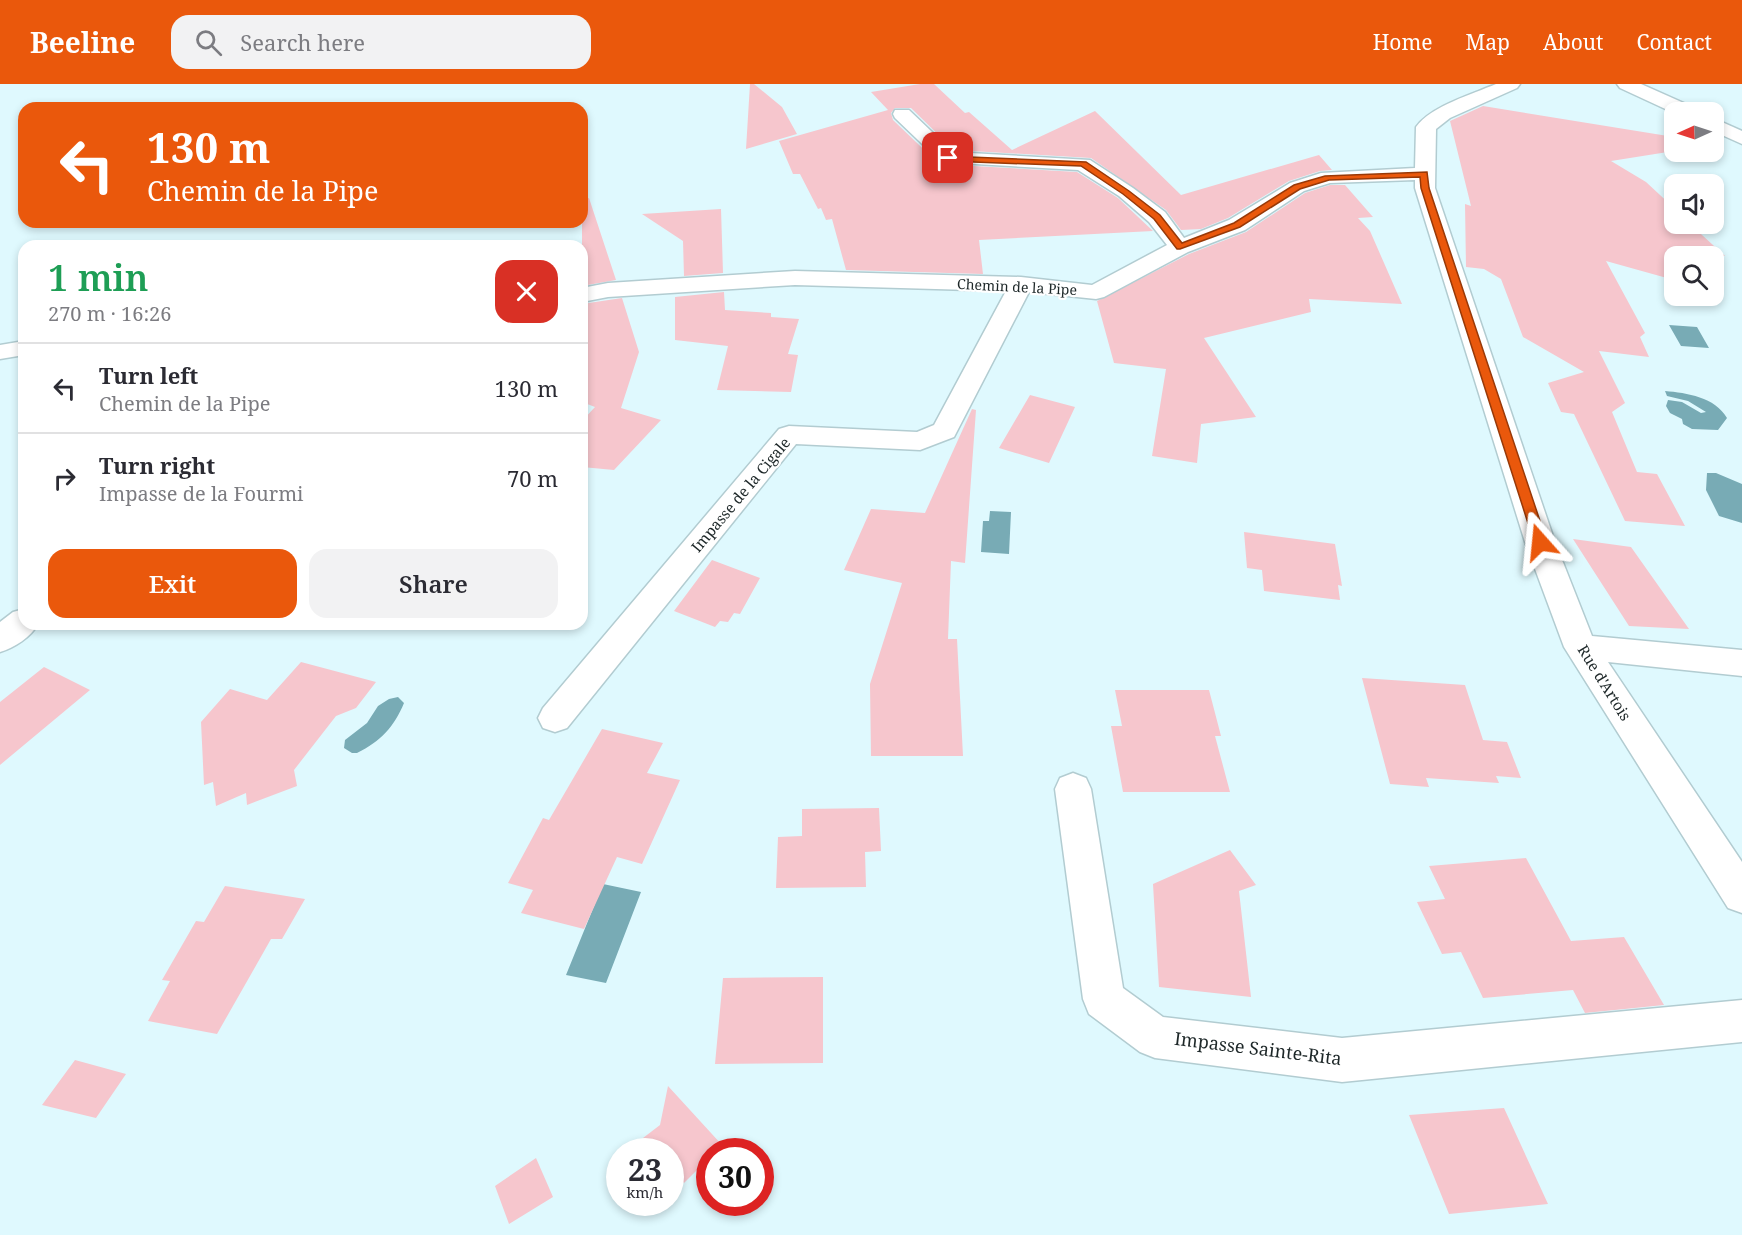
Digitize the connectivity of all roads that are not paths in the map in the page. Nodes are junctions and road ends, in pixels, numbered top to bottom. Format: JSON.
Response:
{"nodes":[{"id":1,"x":1511,"y":84,"type":"edge"},
{"id":2,"x":1626,"y":84,"type":"edge"},
{"id":3,"x":1666,"y":102,"type":"edge"},
{"id":4,"x":902,"y":114,"type":"dead end"},
{"id":5,"x":1724,"y":129,"type":"edge"},
{"id":6,"x":1742,"y":138,"type":"edge"},
{"id":7,"x":1424,"y":174,"type":"junction"},
{"id":8,"x":1180,"y":247,"type":"junction"},
{"id":9,"x":1021,"y":284,"type":"junction"},
{"id":10,"x":588,"y":294,"type":"edge"},
{"id":11,"x":18,"y":349,"type":"edge"},
{"id":12,"x":0,"y":352,"type":"edge"},
{"id":13,"x":18,"y":626,"type":"edge"},
{"id":14,"x":0,"y":640,"type":"edge"},
{"id":15,"x":1580,"y":647,"type":"junction"},
{"id":16,"x":1742,"y":663,"type":"edge"},
{"id":17,"x":555,"y":718,"type":"dead end"},
{"id":18,"x":1073,"y":789,"type":"dead end"},
{"id":19,"x":1742,"y":895,"type":"edge"},
{"id":20,"x":1742,"y":1021,"type":"edge"}],
"edges":[{"from":1,"to":7,"type":"street","name":"Rue d'Artois"},
{"from":2,"to":3,"type":"street"},
{"from":4,"to":8,"type":"street"},
{"from":5,"to":6,"type":"street"},
{"from":7,"to":8,"type":"street","name":"Chemin de la Pipe"},
{"from":7,"to":15,"type":"street","name":"Rue d'Artois"},
{"from":8,"to":9,"type":"street","name":"Chemin de la Pipe"},
{"from":9,"to":10,"type":"street","name":"Chemin de la Pipe"},
{"from":9,"to":17,"type":"street","name":"Impasse de la Cigale"},
{"from":11,"to":12,"type":"street"},
{"from":13,"to":14,"type":"street"},
{"from":15,"to":16,"type":"street"},
{"from":15,"to":19,"type":"street","name":"Rue d'Artois"},
{"from":18,"to":20,"type":"street","name":"Impasse Sainte-Rita"}]}
